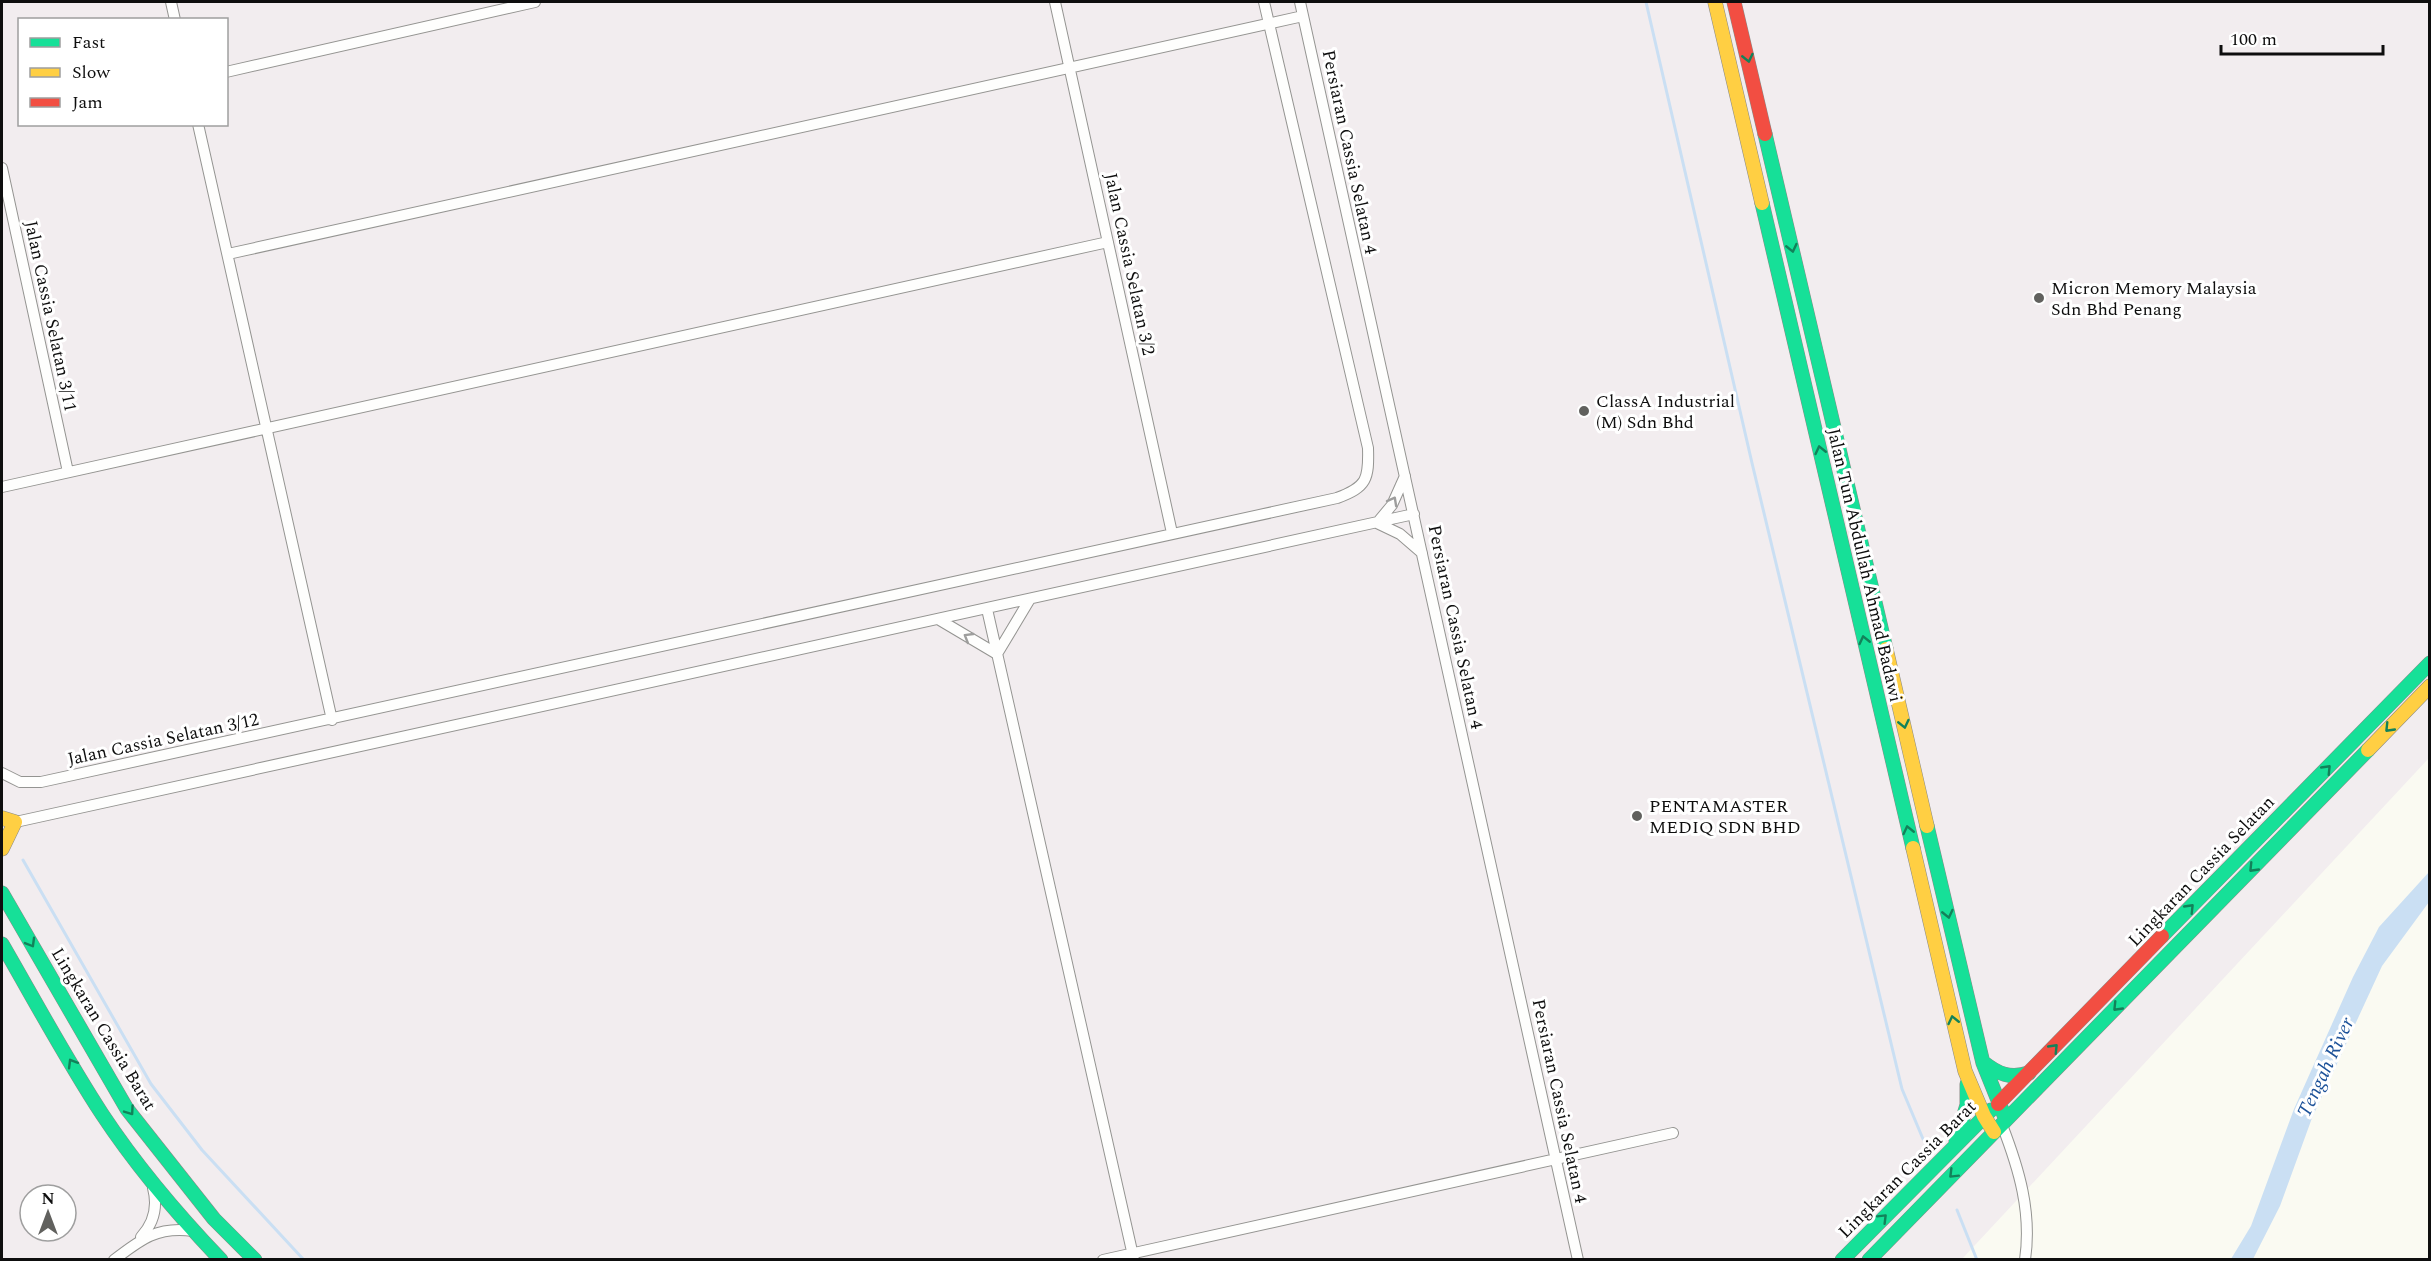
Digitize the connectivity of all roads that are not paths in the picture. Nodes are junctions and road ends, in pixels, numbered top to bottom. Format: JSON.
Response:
{"nodes":[{"id":1,"x":171,"y":2,"type":"edge"},
{"id":2,"x":535,"y":2,"type":"edge"},
{"id":3,"x":1055,"y":2,"type":"edge"},
{"id":4,"x":1264,"y":2,"type":"edge"},
{"id":5,"x":1300,"y":2,"type":"edge"},
{"id":6,"x":1715,"y":2,"type":"edge"},
{"id":7,"x":1734,"y":2,"type":"edge"},
{"id":8,"x":1303,"y":16,"type":"junction"},
{"id":9,"x":175,"y":18,"type":"edge"},
{"id":10,"x":1269,"y":23,"type":"junction"},
{"id":11,"x":1070,"y":67,"type":"junction"},
{"id":12,"x":228,"y":72,"type":"edge"},
{"id":13,"x":198,"y":126,"type":"edge"},
{"id":14,"x":2,"y":168,"type":"edge"},
{"id":15,"x":1108,"y":242,"type":"junction"},
{"id":16,"x":228,"y":254,"type":"junction"},
{"id":17,"x":266,"y":428,"type":"junction"},
{"id":18,"x":68,"y":472,"type":"junction"},
{"id":19,"x":1405,"y":476,"type":"junction"},
{"id":20,"x":2,"y":487,"type":"edge"},
{"id":21,"x":1414,"y":514,"type":"junction"},
{"id":22,"x":1377,"y":522,"type":"junction"},
{"id":23,"x":1172,"y":533,"type":"junction"},
{"id":24,"x":1422,"y":553,"type":"junction"},
{"id":25,"x":1030,"y":599,"type":"junction"},
{"id":26,"x":987,"y":609,"type":"junction"},
{"id":27,"x":938,"y":619,"type":"junction"},
{"id":28,"x":997,"y":654,"type":"junction"},
{"id":29,"x":2430,"y":663,"type":"edge"},
{"id":30,"x":1874,"y":684,"type":"junction"},
{"id":31,"x":1895,"y":685,"type":"junction"},
{"id":32,"x":2430,"y":686,"type":"edge"},
{"id":33,"x":332,"y":720,"type":"junction"},
{"id":34,"x":2,"y":773,"type":"edge"},
{"id":35,"x":6,"y":822,"type":"edge"},
{"id":36,"x":2,"y":849,"type":"edge"},
{"id":37,"x":2,"y":893,"type":"edge"},
{"id":38,"x":2,"y":944,"type":"edge"},
{"id":39,"x":1983,"y":1062,"type":"junction"},
{"id":40,"x":2029,"y":1073,"type":"junction"},
{"id":41,"x":1967,"y":1076,"type":"junction"},
{"id":42,"x":1998,"y":1104,"type":"junction"},
{"id":43,"x":1984,"y":1116,"type":"junction"},
{"id":44,"x":2001,"y":1126,"type":"junction"},
{"id":45,"x":1673,"y":1133,"type":"dead end"},
{"id":46,"x":1953,"y":1147,"type":"junction"},
{"id":47,"x":1556,"y":1159,"type":"junction"},
{"id":48,"x":152,"y":1183,"type":"junction"},
{"id":49,"x":193,"y":1232,"type":"junction"},
{"id":50,"x":137,"y":1242,"type":"junction"},
{"id":51,"x":1134,"y":1256,"type":"edge"},
{"id":52,"x":114,"y":1260,"type":"edge"},
{"id":53,"x":221,"y":1260,"type":"edge"},
{"id":54,"x":255,"y":1260,"type":"edge"},
{"id":55,"x":1103,"y":1260,"type":"edge"},
{"id":56,"x":1578,"y":1260,"type":"edge"},
{"id":57,"x":1842,"y":1260,"type":"edge"},
{"id":58,"x":1869,"y":1260,"type":"edge"},
{"id":59,"x":2025,"y":1260,"type":"edge"}],
"edges":[{"from":1,"to":9,"type":"street"},
{"from":2,"to":12,"type":"street"},
{"from":3,"to":11,"type":"street","name":"Jalan Cassia Selatan 3/2"},
{"from":4,"to":10,"type":"street","name":"Jalan Cassia Selatan 3/12"},
{"from":5,"to":8,"type":"street","name":"Persiaran Cassia Selatan 4"},
{"from":30,"to":6,"type":"main road","name":"Jalan Tun Abdullah Ahmad Badawi","one_way":true},
{"from":7,"to":31,"type":"main road","name":"Jalan Tun Abdullah Ahmad Badawi","one_way":true},
{"from":8,"to":10,"type":"street"},
{"from":8,"to":19,"type":"street","name":"Persiaran Cassia Selatan 4"},
{"from":10,"to":11,"type":"street"},
{"from":10,"to":23,"type":"street","name":"Jalan Cassia Selatan 3/12"},
{"from":11,"to":15,"type":"street","name":"Jalan Cassia Selatan 3/2"},
{"from":11,"to":16,"type":"street"},
{"from":13,"to":16,"type":"street"},
{"from":14,"to":18,"type":"street","name":"Jalan Cassia Selatan 3/11"},
{"from":15,"to":17,"type":"street"},
{"from":15,"to":23,"type":"street","name":"Jalan Cassia Selatan 3/2"},
{"from":16,"to":17,"type":"street"},
{"from":17,"to":18,"type":"street"},
{"from":17,"to":33,"type":"street"},
{"from":18,"to":20,"type":"street"},
{"from":19,"to":21,"type":"street","name":"Persiaran Cassia Selatan 4"},
{"from":22,"to":19,"type":"street","one_way":true},
{"from":21,"to":22,"type":"street"},
{"from":21,"to":24,"type":"street","name":"Persiaran Cassia Selatan 4"},
{"from":22,"to":24,"type":"street"},
{"from":22,"to":25,"type":"street"},
{"from":23,"to":33,"type":"street","name":"Jalan Cassia Selatan 3/12"},
{"from":24,"to":47,"type":"street","name":"Persiaran Cassia Selatan 4"},
{"from":25,"to":26,"type":"street"},
{"from":25,"to":28,"type":"street"},
{"from":26,"to":27,"type":"street"},
{"from":26,"to":28,"type":"street"},
{"from":28,"to":27,"type":"street","one_way":true},
{"from":27,"to":35,"type":"street"},
{"from":28,"to":51,"type":"street"},
{"from":40,"to":29,"type":"main road","name":"Lingkaran Cassia Selatan","one_way":true},
{"from":30,"to":31,"type":"main road"},
{"from":41,"to":30,"type":"main road","name":"Jalan Tun Abdullah Ahmad Badawi","one_way":true},
{"from":31,"to":39,"type":"main road","name":"Jalan Tun Abdullah Ahmad Badawi","one_way":true},
{"from":32,"to":44,"type":"main road","name":"Lingkaran Cassia Selatan","one_way":true},
{"from":33,"to":34,"type":"street","name":"Jalan Cassia Selatan 3/12"},
{"from":35,"to":36,"type":"main road"},
{"from":37,"to":54,"type":"main road","name":"Lingkaran Cassia Barat","one_way":true},
{"from":48,"to":38,"type":"main road","one_way":true},
{"from":39,"to":40,"type":"main road"},
{"from":39,"to":42,"type":"main road","name":"Jalan Tun Abdullah Ahmad Badawi"},
{"from":40,"to":42,"type":"main road","name":"Lingkaran Cassia Selatan"},
{"from":41,"to":43,"type":"main road","name":"Jalan Tun Abdullah Ahmad Badawi"},
{"from":41,"to":46,"type":"main road"},
{"from":42,"to":43,"type":"main road","name":"Lingkaran Cassia Barat"},
{"from":42,"to":44,"type":"main road","name":"Jalan Tun Abdullah Ahmad Badawi"},
{"from":43,"to":44,"type":"main road","name":"Jalan Tun Abdullah Ahmad Badawi"},
{"from":43,"to":46,"type":"main road","name":"Lingkaran Cassia Barat"},
{"from":44,"to":58,"type":"main road","name":"Lingkaran Cassia Barat","one_way":true},
{"from":44,"to":59,"type":"street"},
{"from":45,"to":47,"type":"street"},
{"from":57,"to":46,"type":"main road","name":"Lingkaran Cassia Barat","one_way":true},
{"from":47,"to":51,"type":"street"},
{"from":47,"to":56,"type":"street","name":"Persiaran Cassia Selatan 4"},
{"from":48,"to":49,"type":"main road"},
{"from":48,"to":50,"type":"street"},
{"from":49,"to":50,"type":"street"},
{"from":49,"to":53,"type":"main road"},
{"from":50,"to":52,"type":"street"},
{"from":51,"to":55,"type":"street"}]}
